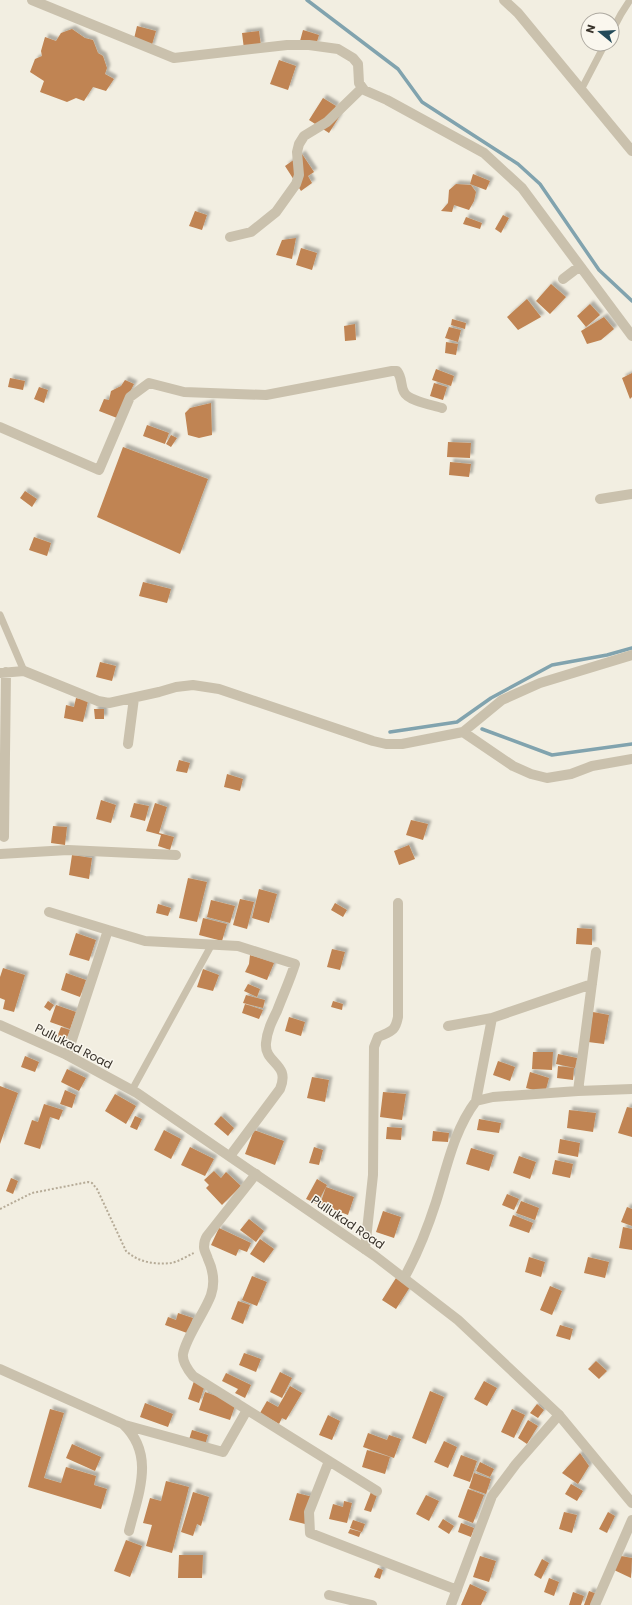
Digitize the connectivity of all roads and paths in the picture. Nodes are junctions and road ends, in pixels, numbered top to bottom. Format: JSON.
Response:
{"nodes":[{"id":1,"x":32,"y":0,"type":"edge"},
{"id":2,"x":504,"y":0,"type":"edge"},
{"id":3,"x":630,"y":0,"type":"edge"},
{"id":4,"x":620,"y":16,"type":"edge"},
{"id":5,"x":601,"y":52,"type":"edge"},
{"id":6,"x":362,"y":88,"type":"junction"},
{"id":7,"x":581,"y":90,"type":"junction"},
{"id":8,"x":632,"y":151,"type":"edge"},
{"id":9,"x":230,"y":237,"type":"dead end"},
{"id":10,"x":580,"y":266,"type":"junction"},
{"id":11,"x":563,"y":279,"type":"dead end"},
{"id":12,"x":632,"y":336,"type":"edge"},
{"id":13,"x":442,"y":408,"type":"dead end"},
{"id":14,"x":0,"y":427,"type":"edge"},
{"id":15,"x":632,"y":494,"type":"edge"},
{"id":16,"x":600,"y":498,"type":"dead end"},
{"id":17,"x":0,"y":615,"type":"edge"},
{"id":18,"x":632,"y":655,"type":"edge"},
{"id":19,"x":24,"y":671,"type":"junction"},
{"id":20,"x":3,"y":673,"type":"edge"},
{"id":21,"x":134,"y":698,"type":"junction"},
{"id":22,"x":463,"y":732,"type":"junction"},
{"id":23,"x":128,"y":744,"type":"dead end"},
{"id":24,"x":632,"y":760,"type":"edge"},
{"id":25,"x":4,"y":838,"type":"dead end"},
{"id":26,"x":0,"y":854,"type":"edge"},
{"id":27,"x":176,"y":855,"type":"dead end"},
{"id":28,"x":398,"y":903,"type":"dead end"},
{"id":29,"x":49,"y":912,"type":"dead end"},
{"id":30,"x":108,"y":930,"type":"junction"},
{"id":31,"x":212,"y":944,"type":"junction"},
{"id":32,"x":596,"y":952,"type":"dead end"},
{"id":33,"x":592,"y":984,"type":"junction"},
{"id":34,"x":492,"y":1018,"type":"junction"},
{"id":35,"x":0,"y":1025,"type":"edge"},
{"id":36,"x":448,"y":1026,"type":"dead end"},
{"id":37,"x":67,"y":1055,"type":"junction"},
{"id":38,"x":632,"y":1089,"type":"edge"},
{"id":39,"x":132,"y":1090,"type":"junction"},
{"id":40,"x":578,"y":1091,"type":"junction"},
{"id":41,"x":476,"y":1101,"type":"junction"},
{"id":42,"x":230,"y":1156,"type":"junction"},
{"id":43,"x":256,"y":1174,"type":"junction"},
{"id":44,"x":0,"y":1209,"type":"edge"},
{"id":45,"x":204,"y":1249,"type":"junction"},
{"id":46,"x":365,"y":1249,"type":"junction"},
{"id":47,"x":404,"y":1278,"type":"junction"},
{"id":48,"x":0,"y":1369,"type":"edge"},
{"id":49,"x":247,"y":1410,"type":"junction"},
{"id":50,"x":559,"y":1415,"type":"junction"},
{"id":51,"x":123,"y":1424,"type":"junction"},
{"id":52,"x":329,"y":1461,"type":"junction"},
{"id":53,"x":377,"y":1492,"type":"dead end"},
{"id":54,"x":632,"y":1503,"type":"edge"},
{"id":55,"x":632,"y":1520,"type":"edge"},
{"id":56,"x":129,"y":1531,"type":"dead end"},
{"id":57,"x":457,"y":1590,"type":"junction"},
{"id":58,"x":329,"y":1595,"type":"dead end"},
{"id":59,"x":372,"y":1605,"type":"edge"},
{"id":60,"x":451,"y":1605,"type":"edge"},
{"id":61,"x":595,"y":1605,"type":"edge"}],
"edges":[{"from":1,"to":6,"type":"street"},
{"from":2,"to":7,"type":"street"},
{"from":3,"to":4,"type":"lane"},
{"from":5,"to":7,"type":"lane"},
{"from":6,"to":9,"type":"street"},
{"from":6,"to":10,"type":"street"},
{"from":7,"to":8,"type":"street"},
{"from":10,"to":11,"type":"street"},
{"from":10,"to":12,"type":"street"},
{"from":13,"to":14,"type":"street"},
{"from":15,"to":16,"type":"street"},
{"from":17,"to":19,"type":"lane"},
{"from":18,"to":22,"type":"street"},
{"from":19,"to":20,"type":"street"},
{"from":19,"to":21,"type":"street"},
{"from":20,"to":25,"type":"street"},
{"from":21,"to":22,"type":"street"},
{"from":21,"to":23,"type":"street"},
{"from":22,"to":24,"type":"street"},
{"from":26,"to":27,"type":"street"},
{"from":28,"to":46,"type":"street"},
{"from":29,"to":30,"type":"street"},
{"from":30,"to":31,"type":"street"},
{"from":30,"to":37,"type":"street"},
{"from":31,"to":39,"type":"lane"},
{"from":31,"to":42,"type":"street"},
{"from":32,"to":33,"type":"street"},
{"from":33,"to":34,"type":"street"},
{"from":33,"to":40,"type":"street"},
{"from":34,"to":36,"type":"street"},
{"from":34,"to":41,"type":"street"},
{"from":35,"to":37,"type":"street","name":"Pullukad Road"},
{"from":37,"to":39,"type":"street","name":"Pullukad Road"},
{"from":38,"to":40,"type":"street"},
{"from":39,"to":42,"type":"street","name":"Pullukad Road"},
{"from":40,"to":41,"type":"street"},
{"from":41,"to":47,"type":"street"},
{"from":42,"to":43,"type":"street","name":"Pullukad Road"},
{"from":43,"to":45,"type":"street"},
{"from":43,"to":46,"type":"street","name":"Pullukad Road"},
{"from":44,"to":45,"type":"path"},
{"from":45,"to":49,"type":"street"},
{"from":46,"to":47,"type":"street","name":"Pullukad Road"},
{"from":47,"to":50,"type":"street","name":"Pullukad Road"},
{"from":48,"to":51,"type":"street"},
{"from":49,"to":51,"type":"street"},
{"from":49,"to":52,"type":"street"},
{"from":50,"to":54,"type":"street","name":"Pullukad Road"},
{"from":50,"to":57,"type":"street"},
{"from":51,"to":56,"type":"street"},
{"from":52,"to":53,"type":"street"},
{"from":52,"to":57,"type":"street"},
{"from":55,"to":61,"type":"street"},
{"from":57,"to":60,"type":"street"},
{"from":58,"to":59,"type":"street"}]}
